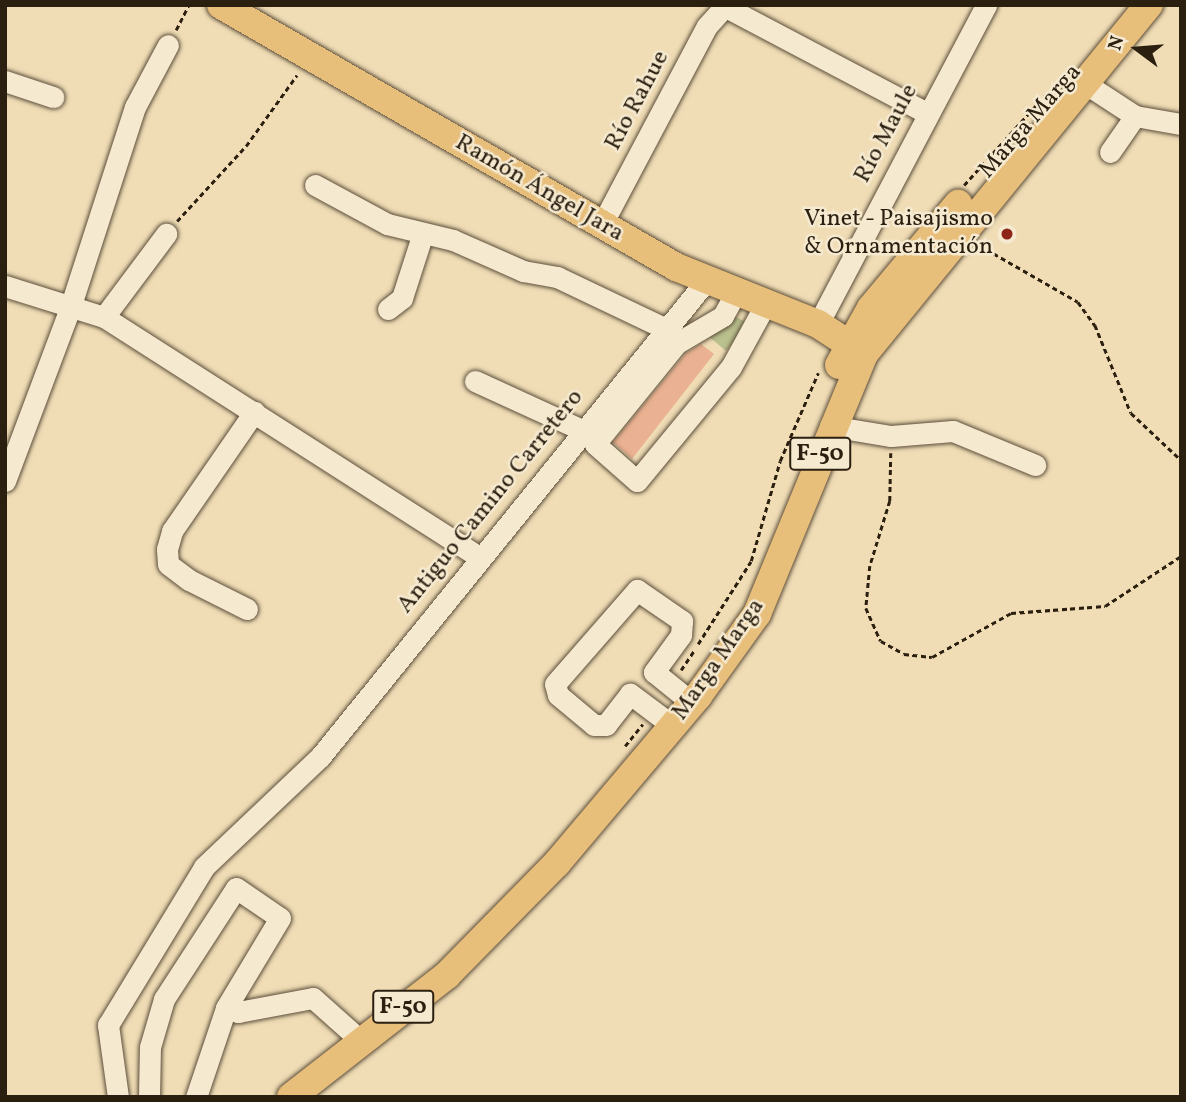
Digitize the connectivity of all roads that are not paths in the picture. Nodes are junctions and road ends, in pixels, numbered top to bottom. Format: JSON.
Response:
{"nodes":[{"id":1,"x":221,"y":5,"type":"edge"},
{"id":2,"x":986,"y":5,"type":"edge"},
{"id":3,"x":1133,"y":5,"type":"edge"},
{"id":4,"x":1149,"y":5,"type":"edge"},
{"id":5,"x":724,"y":6,"type":"edge"},
{"id":6,"x":168,"y":45,"type":"road end"},
{"id":7,"x":5,"y":81,"type":"edge"},
{"id":8,"x":1086,"y":84,"type":"junction"},
{"id":9,"x":53,"y":97,"type":"dead end"},
{"id":10,"x":928,"y":113,"type":"junction"},
{"id":11,"x":1135,"y":116,"type":"junction"},
{"id":12,"x":1181,"y":124,"type":"edge"},
{"id":13,"x":1110,"y":152,"type":"dead end"},
{"id":14,"x":315,"y":185,"type":"dead end"},
{"id":15,"x":601,"y":226,"type":"junction"},
{"id":16,"x":423,"y":233,"type":"junction"},
{"id":17,"x":166,"y":234,"type":"road end"},
{"id":18,"x":705,"y":282,"type":"junction"},
{"id":19,"x":5,"y":286,"type":"edge"},
{"id":20,"x":735,"y":294,"type":"junction"},
{"id":21,"x":765,"y":305,"type":"junction"},
{"id":22,"x":70,"y":308,"type":"junction"},
{"id":23,"x":388,"y":309,"type":"dead end"},
{"id":24,"x":104,"y":317,"type":"junction"},
{"id":25,"x":818,"y":324,"type":"junction"},
{"id":26,"x":666,"y":329,"type":"junction"},
{"id":27,"x":857,"y":349,"type":"junction"},
{"id":28,"x":475,"y":381,"type":"dead end"},
{"id":29,"x":254,"y":412,"type":"junction"},
{"id":30,"x":830,"y":426,"type":"junction"},
{"id":31,"x":582,"y":430,"type":"junction"},
{"id":32,"x":1035,"y":464,"type":"dead end"},
{"id":33,"x":5,"y":481,"type":"edge"},
{"id":34,"x":480,"y":557,"type":"junction"},
{"id":35,"x":247,"y":609,"type":"dead end"},
{"id":36,"x":676,"y":690,"type":"junction"},
{"id":37,"x":657,"y":714,"type":"junction"},
{"id":38,"x":509,"y":910,"type":"junction"},
{"id":39,"x":226,"y":1008,"type":"junction"},
{"id":40,"x":359,"y":1039,"type":"junction"},
{"id":41,"x":118,"y":1097,"type":"edge"},
{"id":42,"x":149,"y":1097,"type":"edge"},
{"id":43,"x":197,"y":1097,"type":"edge"},
{"id":44,"x":291,"y":1097,"type":"edge"}],
"edges":[{"from":1,"to":15,"type":"main road","name":"Ramón Ángel Jara"},
{"from":2,"to":10,"type":"street","name":"Río Maule"},
{"from":3,"to":27,"type":"main road","name":"Marga Marga","number":"F-50"},
{"from":4,"to":8,"type":"main road","name":"Marga Marga","number":"F-50"},
{"from":5,"to":10,"type":"street"},
{"from":5,"to":15,"type":"street","name":"Río Rahue"},
{"from":6,"to":22,"type":"street"},
{"from":7,"to":9,"type":"street"},
{"from":8,"to":11,"type":"street"},
{"from":8,"to":27,"type":"main road","name":"Marga Marga","number":"F-50"},
{"from":10,"to":25,"type":"street","name":"Río Maule"},
{"from":11,"to":12,"type":"street"},
{"from":11,"to":13,"type":"street"},
{"from":14,"to":16,"type":"street"},
{"from":15,"to":18,"type":"main road","name":"Ramón Ángel Jara"},
{"from":16,"to":23,"type":"street"},
{"from":16,"to":26,"type":"street"},
{"from":17,"to":24,"type":"street"},
{"from":18,"to":20,"type":"main road","name":"Ramón Ángel Jara"},
{"from":18,"to":26,"type":"street","name":"Antiguo Camino Carretero"},
{"from":19,"to":22,"type":"street"},
{"from":20,"to":21,"type":"main road","name":"Ramón Ángel Jara"},
{"from":20,"to":21,"type":"street"},
{"from":21,"to":25,"type":"main road","name":"Ramón Ángel Jara"},
{"from":22,"to":24,"type":"street"},
{"from":22,"to":33,"type":"street"},
{"from":24,"to":29,"type":"street"},
{"from":25,"to":27,"type":"main road","name":"Ramón Ángel Jara"},
{"from":26,"to":31,"type":"street","name":"Antiguo Camino Carretero"},
{"from":27,"to":30,"type":"main road","name":"Marga Marga","number":"F-50"},
{"from":27,"to":36,"type":"main road","name":"Marga Marga","number":"F-50"},
{"from":28,"to":31,"type":"street"},
{"from":29,"to":34,"type":"street"},
{"from":29,"to":35,"type":"street"},
{"from":30,"to":32,"type":"street"},
{"from":30,"to":38,"type":"main road","name":"Marga Marga","number":"F-50"},
{"from":31,"to":34,"type":"street","name":"Antiguo Camino Carretero"},
{"from":34,"to":41,"type":"street","name":"Antiguo Camino Carretero"},
{"from":36,"to":37,"type":"main road","name":"Marga Marga","number":"F-50"},
{"from":36,"to":37,"type":"street"},
{"from":37,"to":38,"type":"main road","name":"Marga Marga","number":"F-50"},
{"from":38,"to":40,"type":"main road","name":"Marga Marga","number":"F-50"},
{"from":39,"to":40,"type":"street"},
{"from":39,"to":42,"type":"street"},
{"from":39,"to":43,"type":"street"},
{"from":40,"to":44,"type":"main road","name":"Marga Marga","number":"F-50"}]}
